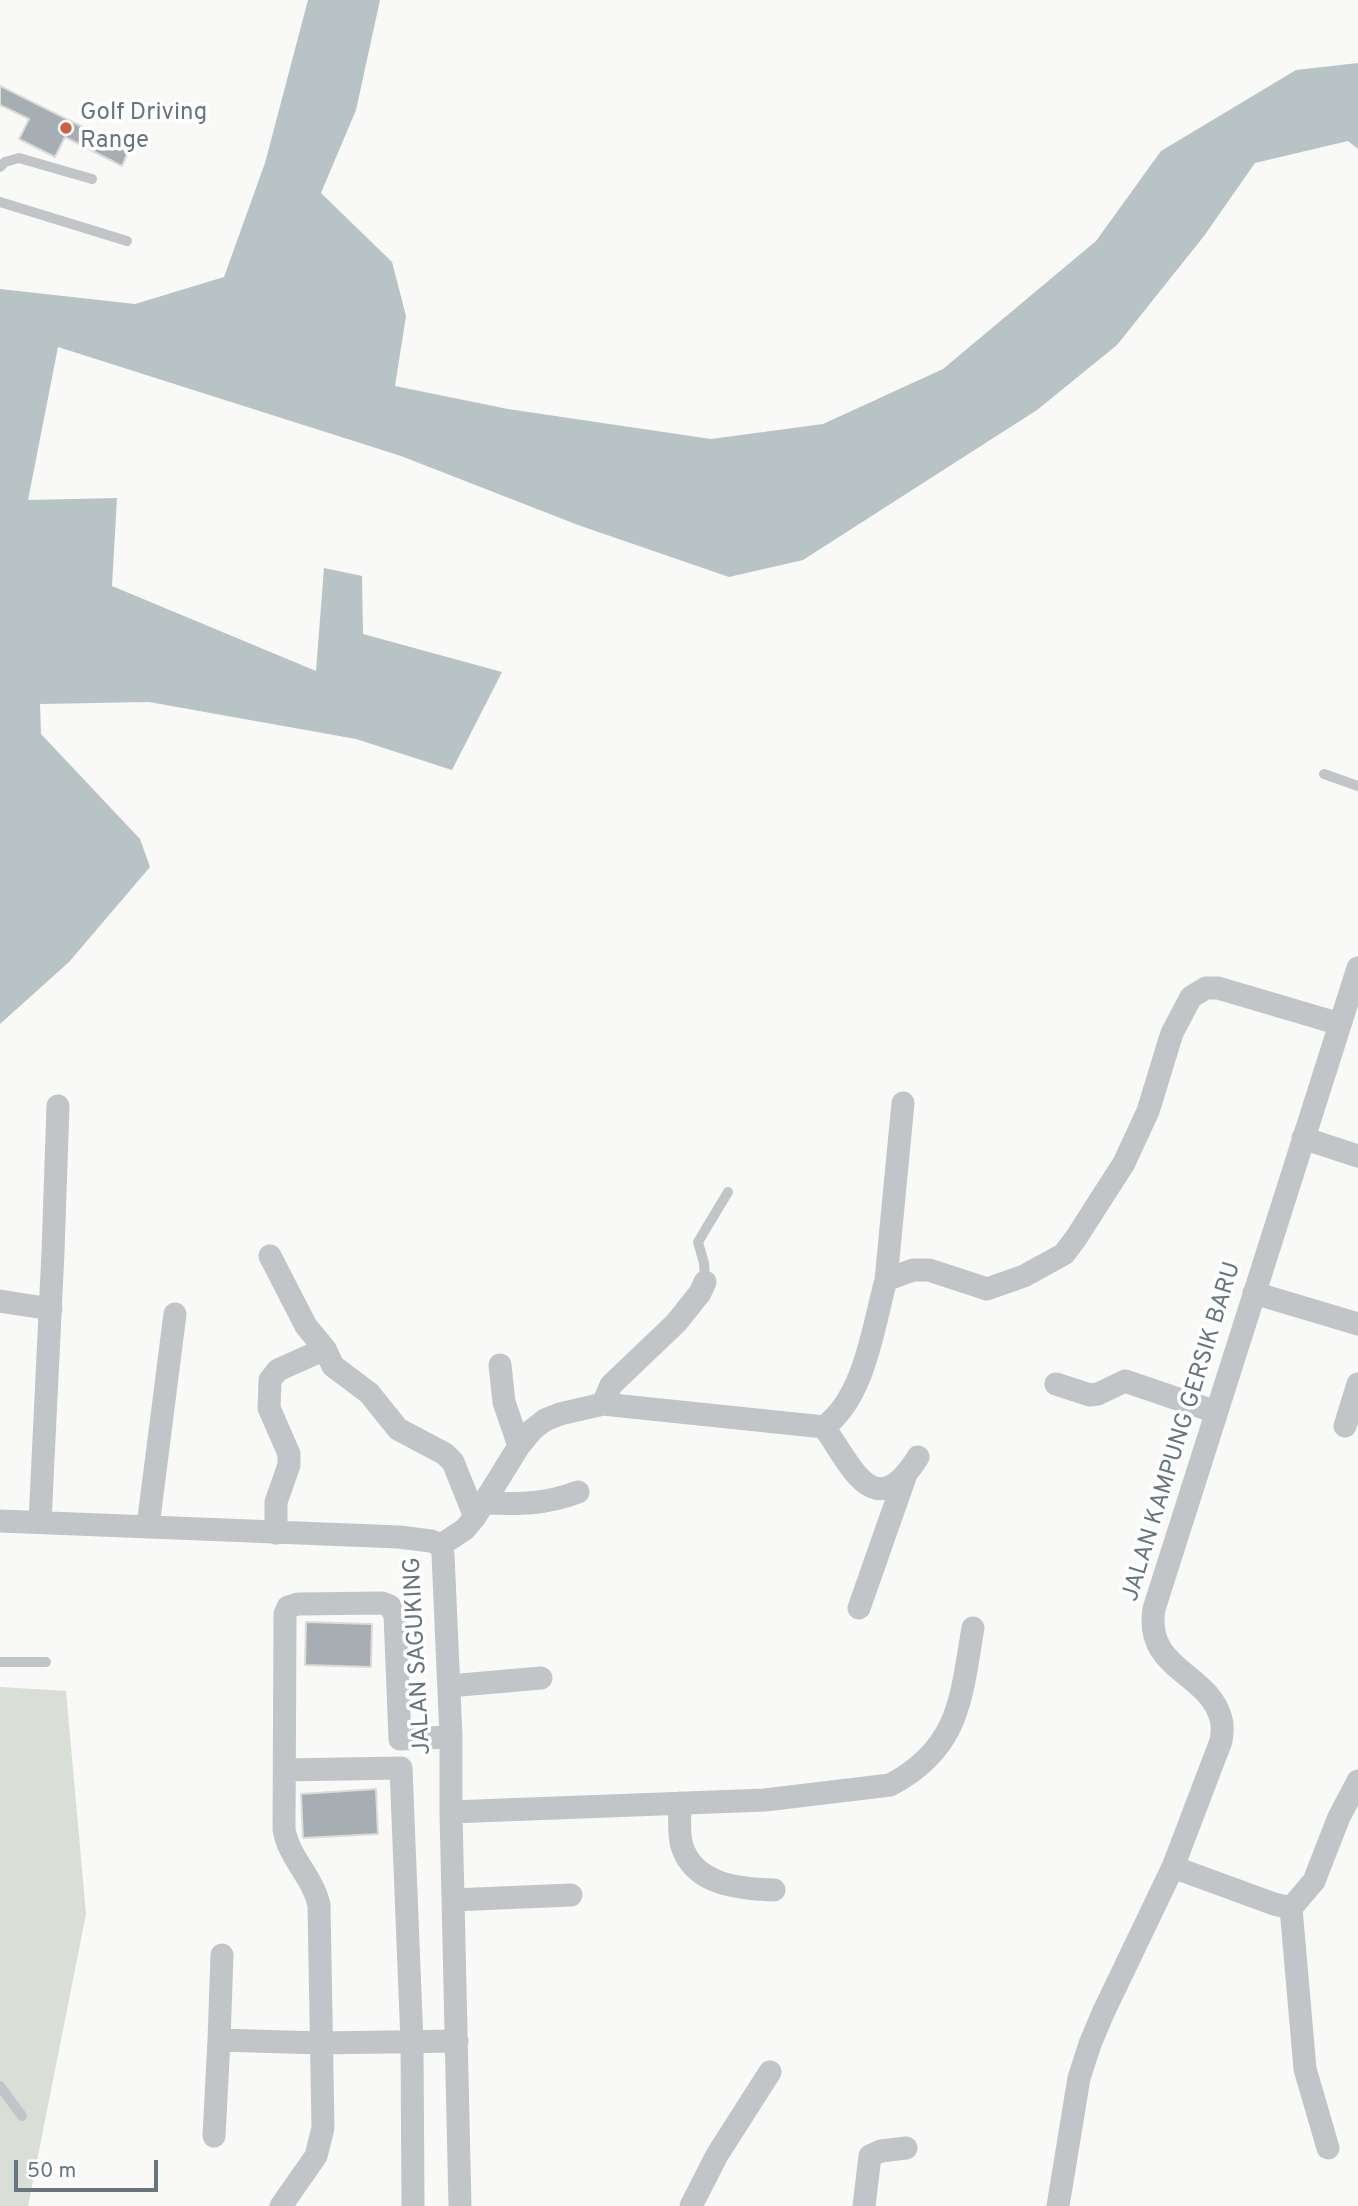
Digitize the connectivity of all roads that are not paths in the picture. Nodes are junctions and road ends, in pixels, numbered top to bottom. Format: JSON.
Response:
{"nodes":[{"id":1,"x":0,"y":167,"type":"edge"},
{"id":2,"x":92,"y":179,"type":"dead end"},
{"id":3,"x":0,"y":202,"type":"edge"},
{"id":4,"x":127,"y":241,"type":"dead end"},
{"id":5,"x":1324,"y":774,"type":"dead end"},
{"id":6,"x":1358,"y":786,"type":"edge"},
{"id":7,"x":1358,"y":968,"type":"edge"},
{"id":8,"x":1340,"y":1024,"type":"junction"},
{"id":9,"x":903,"y":1103,"type":"dead end"},
{"id":10,"x":58,"y":1106,"type":"dead end"},
{"id":11,"x":1303,"y":1138,"type":"junction"},
{"id":12,"x":1358,"y":1156,"type":"edge"},
{"id":13,"x":728,"y":1192,"type":"dead end"},
{"id":14,"x":270,"y":1256,"type":"dead end"},
{"id":15,"x":886,"y":1280,"type":"junction"},
{"id":16,"x":705,"y":1282,"type":"joint"},
{"id":17,"x":1254,"y":1293,"type":"junction"},
{"id":18,"x":0,"y":1301,"type":"edge"},
{"id":19,"x":51,"y":1309,"type":"junction"},
{"id":20,"x":175,"y":1314,"type":"dead end"},
{"id":21,"x":1358,"y":1324,"type":"edge"},
{"id":22,"x":325,"y":1349,"type":"junction"},
{"id":23,"x":500,"y":1366,"type":"dead end"},
{"id":24,"x":1056,"y":1384,"type":"dead end"},
{"id":25,"x":1358,"y":1384,"type":"edge"},
{"id":26,"x":603,"y":1404,"type":"junction"},
{"id":27,"x":1216,"y":1412,"type":"junction"},
{"id":28,"x":1345,"y":1426,"type":"dead end"},
{"id":29,"x":824,"y":1427,"type":"junction"},
{"id":30,"x":519,"y":1446,"type":"junction"},
{"id":31,"x":918,"y":1457,"type":"dead end"},
{"id":32,"x":905,"y":1478,"type":"junction"},
{"id":33,"x":578,"y":1492,"type":"dead end"},
{"id":34,"x":479,"y":1510,"type":"junction"},
{"id":35,"x":0,"y":1521,"type":"edge"},
{"id":36,"x":40,"y":1522,"type":"junction"},
{"id":37,"x":148,"y":1526,"type":"junction"},
{"id":38,"x":276,"y":1534,"type":"junction"},
{"id":39,"x":441,"y":1545,"type":"junction"},
{"id":40,"x":859,"y":1608,"type":"dead end"},
{"id":41,"x":974,"y":1628,"type":"dead end"},
{"id":42,"x":0,"y":1662,"type":"edge"},
{"id":43,"x":46,"y":1662,"type":"dead end"},
{"id":44,"x":541,"y":1678,"type":"dead end"},
{"id":45,"x":449,"y":1686,"type":"junction"},
{"id":46,"x":451,"y":1737,"type":"junction"},
{"id":47,"x":400,"y":1739,"type":"junction"},
{"id":48,"x":401,"y":1768,"type":"junction"},
{"id":49,"x":285,"y":1770,"type":"junction"},
{"id":50,"x":1358,"y":1781,"type":"edge"},
{"id":51,"x":680,"y":1803,"type":"junction"},
{"id":52,"x":451,"y":1812,"type":"junction"},
{"id":53,"x":1173,"y":1867,"type":"junction"},
{"id":54,"x":774,"y":1890,"type":"dead end"},
{"id":55,"x":570,"y":1895,"type":"dead end"},
{"id":56,"x":453,"y":1900,"type":"junction"},
{"id":57,"x":1292,"y":1908,"type":"junction"},
{"id":58,"x":222,"y":1955,"type":"dead end"},
{"id":59,"x":219,"y":2040,"type":"junction"},
{"id":60,"x":457,"y":2041,"type":"junction"},
{"id":61,"x":412,"y":2042,"type":"junction"},
{"id":62,"x":320,"y":2043,"type":"junction"},
{"id":63,"x":770,"y":2071,"type":"dead end"},
{"id":64,"x":0,"y":2086,"type":"edge"},
{"id":65,"x":22,"y":2116,"type":"dead end"},
{"id":66,"x":214,"y":2136,"type":"dead end"},
{"id":67,"x":906,"y":2148,"type":"dead end"},
{"id":68,"x":1328,"y":2148,"type":"dead end"},
{"id":69,"x":281,"y":2206,"type":"edge"},
{"id":70,"x":413,"y":2206,"type":"edge"},
{"id":71,"x":460,"y":2206,"type":"edge"},
{"id":72,"x":691,"y":2206,"type":"edge"},
{"id":73,"x":864,"y":2206,"type":"edge"},
{"id":74,"x":1058,"y":2206,"type":"edge"}],
"edges":[{"from":1,"to":2,"type":"lane"},
{"from":3,"to":4,"type":"lane"},
{"from":5,"to":6,"type":"lane"},
{"from":7,"to":8,"type":"street","name":"JALAN KAMPUNG GERSIK BARU"},
{"from":8,"to":11,"type":"street","name":"JALAN KAMPUNG GERSIK BARU"},
{"from":8,"to":15,"type":"street"},
{"from":9,"to":15,"type":"street"},
{"from":10,"to":19,"type":"street"},
{"from":11,"to":12,"type":"street"},
{"from":11,"to":17,"type":"street","name":"JALAN KAMPUNG GERSIK BARU"},
{"from":13,"to":16,"type":"lane"},
{"from":14,"to":22,"type":"street"},
{"from":15,"to":29,"type":"street"},
{"from":16,"to":26,"type":"street"},
{"from":17,"to":21,"type":"street"},
{"from":17,"to":27,"type":"street","name":"JALAN KAMPUNG GERSIK BARU"},
{"from":18,"to":19,"type":"street"},
{"from":19,"to":36,"type":"street"},
{"from":20,"to":37,"type":"street"},
{"from":22,"to":34,"type":"street"},
{"from":22,"to":38,"type":"street"},
{"from":23,"to":30,"type":"street"},
{"from":24,"to":27,"type":"street"},
{"from":25,"to":28,"type":"street"},
{"from":26,"to":29,"type":"street"},
{"from":26,"to":30,"type":"street"},
{"from":27,"to":53,"type":"street","name":"JALAN KAMPUNG GERSIK BARU"},
{"from":29,"to":32,"type":"street"},
{"from":30,"to":34,"type":"street"},
{"from":31,"to":32,"type":"street"},
{"from":32,"to":40,"type":"street"},
{"from":33,"to":34,"type":"street"},
{"from":34,"to":39,"type":"street"},
{"from":35,"to":36,"type":"street","name":"JALAN SAGUKING"},
{"from":36,"to":37,"type":"street","name":"JALAN SAGUKING"},
{"from":37,"to":38,"type":"street","name":"JALAN SAGUKING"},
{"from":38,"to":39,"type":"street","name":"JALAN SAGUKING"},
{"from":39,"to":45,"type":"street","name":"JALAN SAGUKING"},
{"from":41,"to":51,"type":"street"},
{"from":42,"to":43,"type":"lane"},
{"from":44,"to":45,"type":"street"},
{"from":45,"to":46,"type":"street","name":"JALAN SAGUKING"},
{"from":46,"to":47,"type":"street"},
{"from":46,"to":52,"type":"street","name":"JALAN SAGUKING"},
{"from":47,"to":48,"type":"street"},
{"from":47,"to":49,"type":"street"},
{"from":48,"to":49,"type":"street"},
{"from":48,"to":61,"type":"street"},
{"from":49,"to":62,"type":"street"},
{"from":50,"to":57,"type":"street"},
{"from":51,"to":52,"type":"street"},
{"from":51,"to":54,"type":"street"},
{"from":52,"to":56,"type":"street","name":"JALAN SAGUKING"},
{"from":53,"to":57,"type":"street"},
{"from":53,"to":74,"type":"street","name":"JALAN KAMPUNG GERSIK BARU"},
{"from":55,"to":56,"type":"street"},
{"from":56,"to":60,"type":"street","name":"JALAN SAGUKING"},
{"from":57,"to":68,"type":"street"},
{"from":58,"to":59,"type":"street"},
{"from":59,"to":62,"type":"street"},
{"from":59,"to":66,"type":"street"},
{"from":60,"to":61,"type":"street"},
{"from":60,"to":71,"type":"street","name":"JALAN SAGUKING"},
{"from":61,"to":62,"type":"street"},
{"from":61,"to":70,"type":"street"},
{"from":62,"to":69,"type":"street"},
{"from":63,"to":72,"type":"street"},
{"from":64,"to":65,"type":"lane"},
{"from":67,"to":73,"type":"street"}]}
